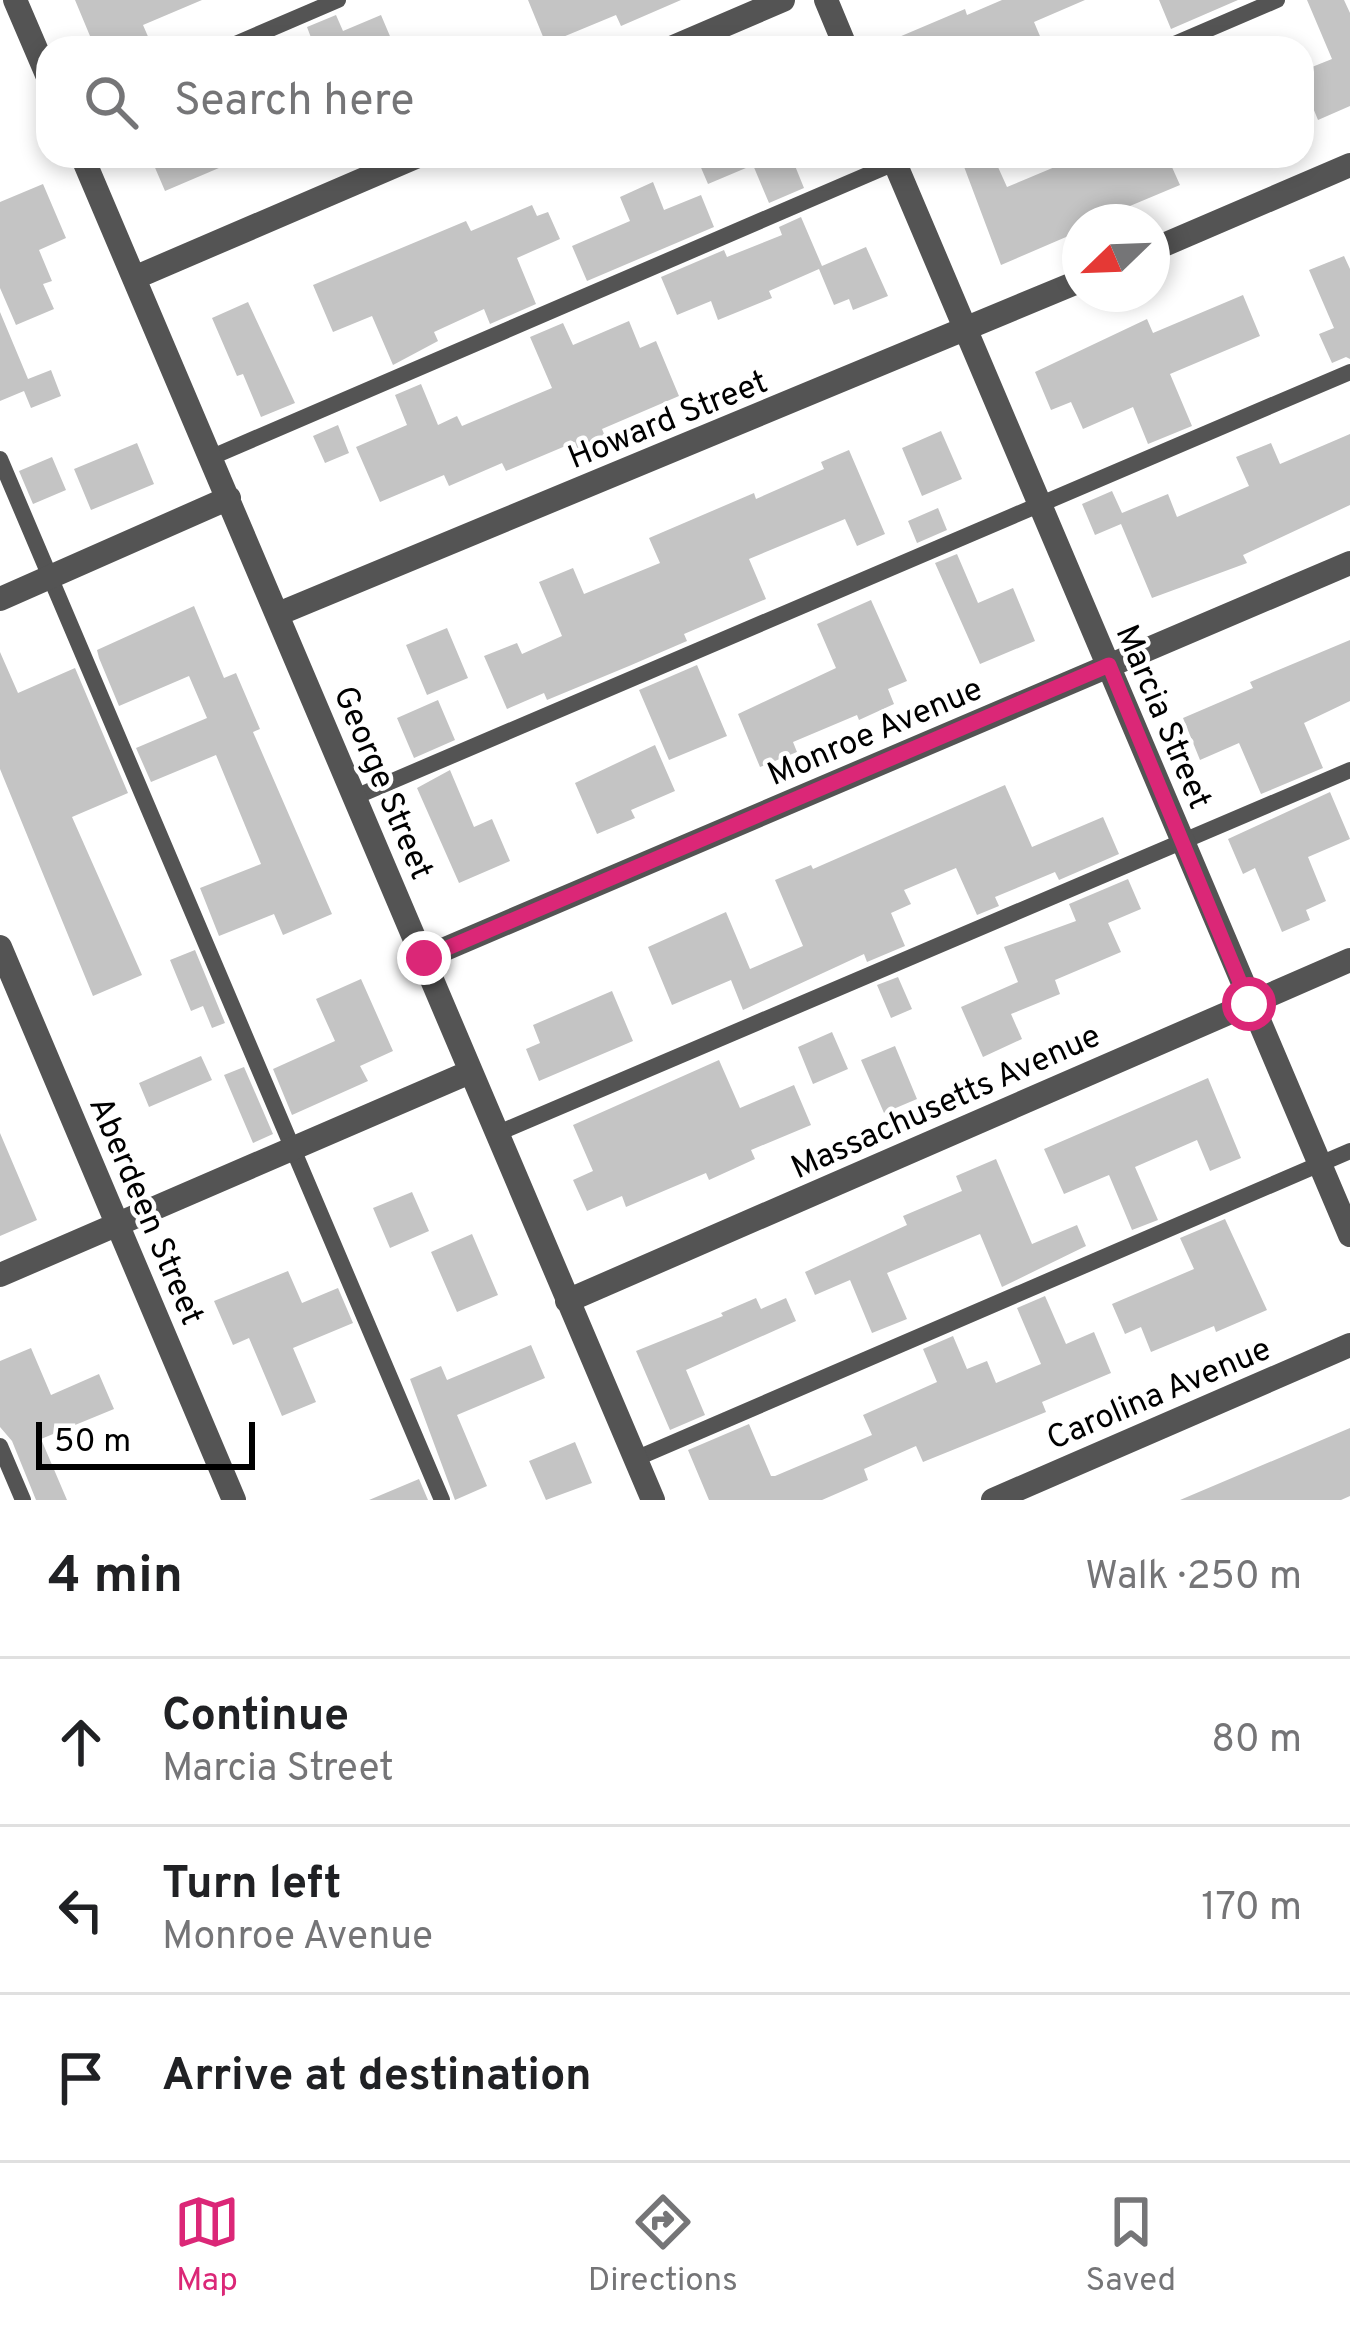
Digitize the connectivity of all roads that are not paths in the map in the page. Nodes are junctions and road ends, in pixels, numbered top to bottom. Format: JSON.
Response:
{"nodes":[{"id":1,"x":15,"y":0,"type":"edge"},
{"id":2,"x":338,"y":0,"type":"edge"},
{"id":3,"x":783,"y":0,"type":"edge"},
{"id":4,"x":826,"y":0,"type":"edge"},
{"id":5,"x":1277,"y":0,"type":"edge"},
{"id":6,"x":254,"y":36,"type":"edge"},
{"id":7,"x":698,"y":36,"type":"edge"},
{"id":8,"x":841,"y":36,"type":"edge"},
{"id":9,"x":1193,"y":36,"type":"edge"},
{"id":10,"x":36,"y":49,"type":"edge"},
{"id":11,"x":1350,"y":165,"type":"edge"},
{"id":12,"x":87,"y":168,"type":"edge"},
{"id":13,"x":390,"y":168,"type":"edge"},
{"id":14,"x":877,"y":168,"type":"edge"},
{"id":15,"x":904,"y":168,"type":"edge"},
{"id":16,"x":1170,"y":242,"type":"edge"},
{"id":17,"x":134,"y":278,"type":"junction"},
{"id":18,"x":1062,"y":289,"type":"edge"},
{"id":19,"x":964,"y":330,"type":"junction"},
{"id":20,"x":1350,"y":372,"type":"edge"},
{"id":21,"x":212,"y":457,"type":"junction"},
{"id":22,"x":0,"y":459,"type":"edge"},
{"id":23,"x":229,"y":498,"type":"junction"},
{"id":24,"x":1039,"y":502,"type":"junction"},
{"id":25,"x":1350,"y":563,"type":"edge"},
{"id":26,"x":50,"y":577,"type":"junction"},
{"id":27,"x":0,"y":598,"type":"edge"},
{"id":28,"x":278,"y":614,"type":"junction"},
{"id":29,"x":1109,"y":665,"type":"junction"},
{"id":30,"x":1350,"y":770,"type":"edge"},
{"id":31,"x":355,"y":796,"type":"junction"},
{"id":32,"x":1182,"y":841,"type":"junction"},
{"id":33,"x":0,"y":947,"type":"edge"},
{"id":34,"x":424,"y":958,"type":"junction"},
{"id":35,"x":1350,"y":960,"type":"edge"},
{"id":36,"x":1249,"y":1004,"type":"junction"},
{"id":37,"x":470,"y":1072,"type":"junction"},
{"id":38,"x":496,"y":1134,"type":"junction"},
{"id":39,"x":294,"y":1148,"type":"junction"},
{"id":40,"x":1350,"y":1151,"type":"edge"},
{"id":41,"x":1319,"y":1165,"type":"junction"},
{"id":42,"x":119,"y":1226,"type":"junction"},
{"id":43,"x":1350,"y":1235,"type":"edge"},
{"id":44,"x":0,"y":1275,"type":"edge"},
{"id":45,"x":567,"y":1301,"type":"junction"},
{"id":46,"x":1350,"y":1345,"type":"edge"},
{"id":47,"x":0,"y":1445,"type":"edge"},
{"id":48,"x":635,"y":1459,"type":"junction"},
{"id":49,"x":23,"y":1500,"type":"edge"},
{"id":50,"x":234,"y":1500,"type":"edge"},
{"id":51,"x":442,"y":1500,"type":"edge"},
{"id":52,"x":653,"y":1500,"type":"edge"},
{"id":53,"x":993,"y":1500,"type":"edge"}],
"edges":[{"from":1,"to":10,"type":"street"},
{"from":2,"to":6,"type":"lane"},
{"from":3,"to":7,"type":"street"},
{"from":4,"to":8,"type":"street"},
{"from":5,"to":9,"type":"lane"},
{"from":11,"to":16,"type":"street"},
{"from":12,"to":17,"type":"street","name":"George Street"},
{"from":13,"to":17,"type":"street"},
{"from":14,"to":21,"type":"lane"},
{"from":15,"to":19,"type":"street","name":"Marcia Street"},
{"from":17,"to":21,"type":"street","name":"George Street"},
{"from":18,"to":19,"type":"street","name":"Howard Street"},
{"from":19,"to":24,"type":"street","name":"Marcia Street"},
{"from":19,"to":28,"type":"street","name":"Howard Street"},
{"from":20,"to":24,"type":"lane"},
{"from":21,"to":23,"type":"street","name":"George Street"},
{"from":22,"to":26,"type":"lane"},
{"from":23,"to":26,"type":"street"},
{"from":23,"to":28,"type":"street","name":"George Street"},
{"from":24,"to":29,"type":"street","name":"Marcia Street"},
{"from":24,"to":31,"type":"lane"},
{"from":25,"to":29,"type":"street","name":"Monroe Avenue"},
{"from":26,"to":27,"type":"street"},
{"from":26,"to":39,"type":"lane"},
{"from":28,"to":31,"type":"street","name":"George Street"},
{"from":29,"to":32,"type":"street","name":"Marcia Street"},
{"from":29,"to":34,"type":"street","name":"Monroe Avenue"},
{"from":30,"to":32,"type":"lane"},
{"from":31,"to":34,"type":"street","name":"George Street"},
{"from":32,"to":36,"type":"street","name":"Marcia Street"},
{"from":32,"to":38,"type":"lane"},
{"from":33,"to":42,"type":"street","name":"Aberdeen Street"},
{"from":34,"to":37,"type":"street","name":"George Street"},
{"from":35,"to":36,"type":"street","name":"Massachusetts Avenue"},
{"from":36,"to":41,"type":"street","name":"Marcia Street"},
{"from":36,"to":45,"type":"street","name":"Massachusetts Avenue"},
{"from":37,"to":38,"type":"street","name":"George Street"},
{"from":37,"to":39,"type":"street"},
{"from":38,"to":45,"type":"street","name":"George Street"},
{"from":39,"to":42,"type":"street"},
{"from":39,"to":51,"type":"lane"},
{"from":40,"to":41,"type":"lane"},
{"from":41,"to":43,"type":"street","name":"Marcia Street"},
{"from":41,"to":48,"type":"lane"},
{"from":42,"to":44,"type":"street"},
{"from":42,"to":50,"type":"street","name":"Aberdeen Street"},
{"from":45,"to":48,"type":"street","name":"George Street"},
{"from":46,"to":53,"type":"street","name":"Carolina Avenue"},
{"from":47,"to":49,"type":"lane"},
{"from":48,"to":52,"type":"street","name":"George Street"}]}
